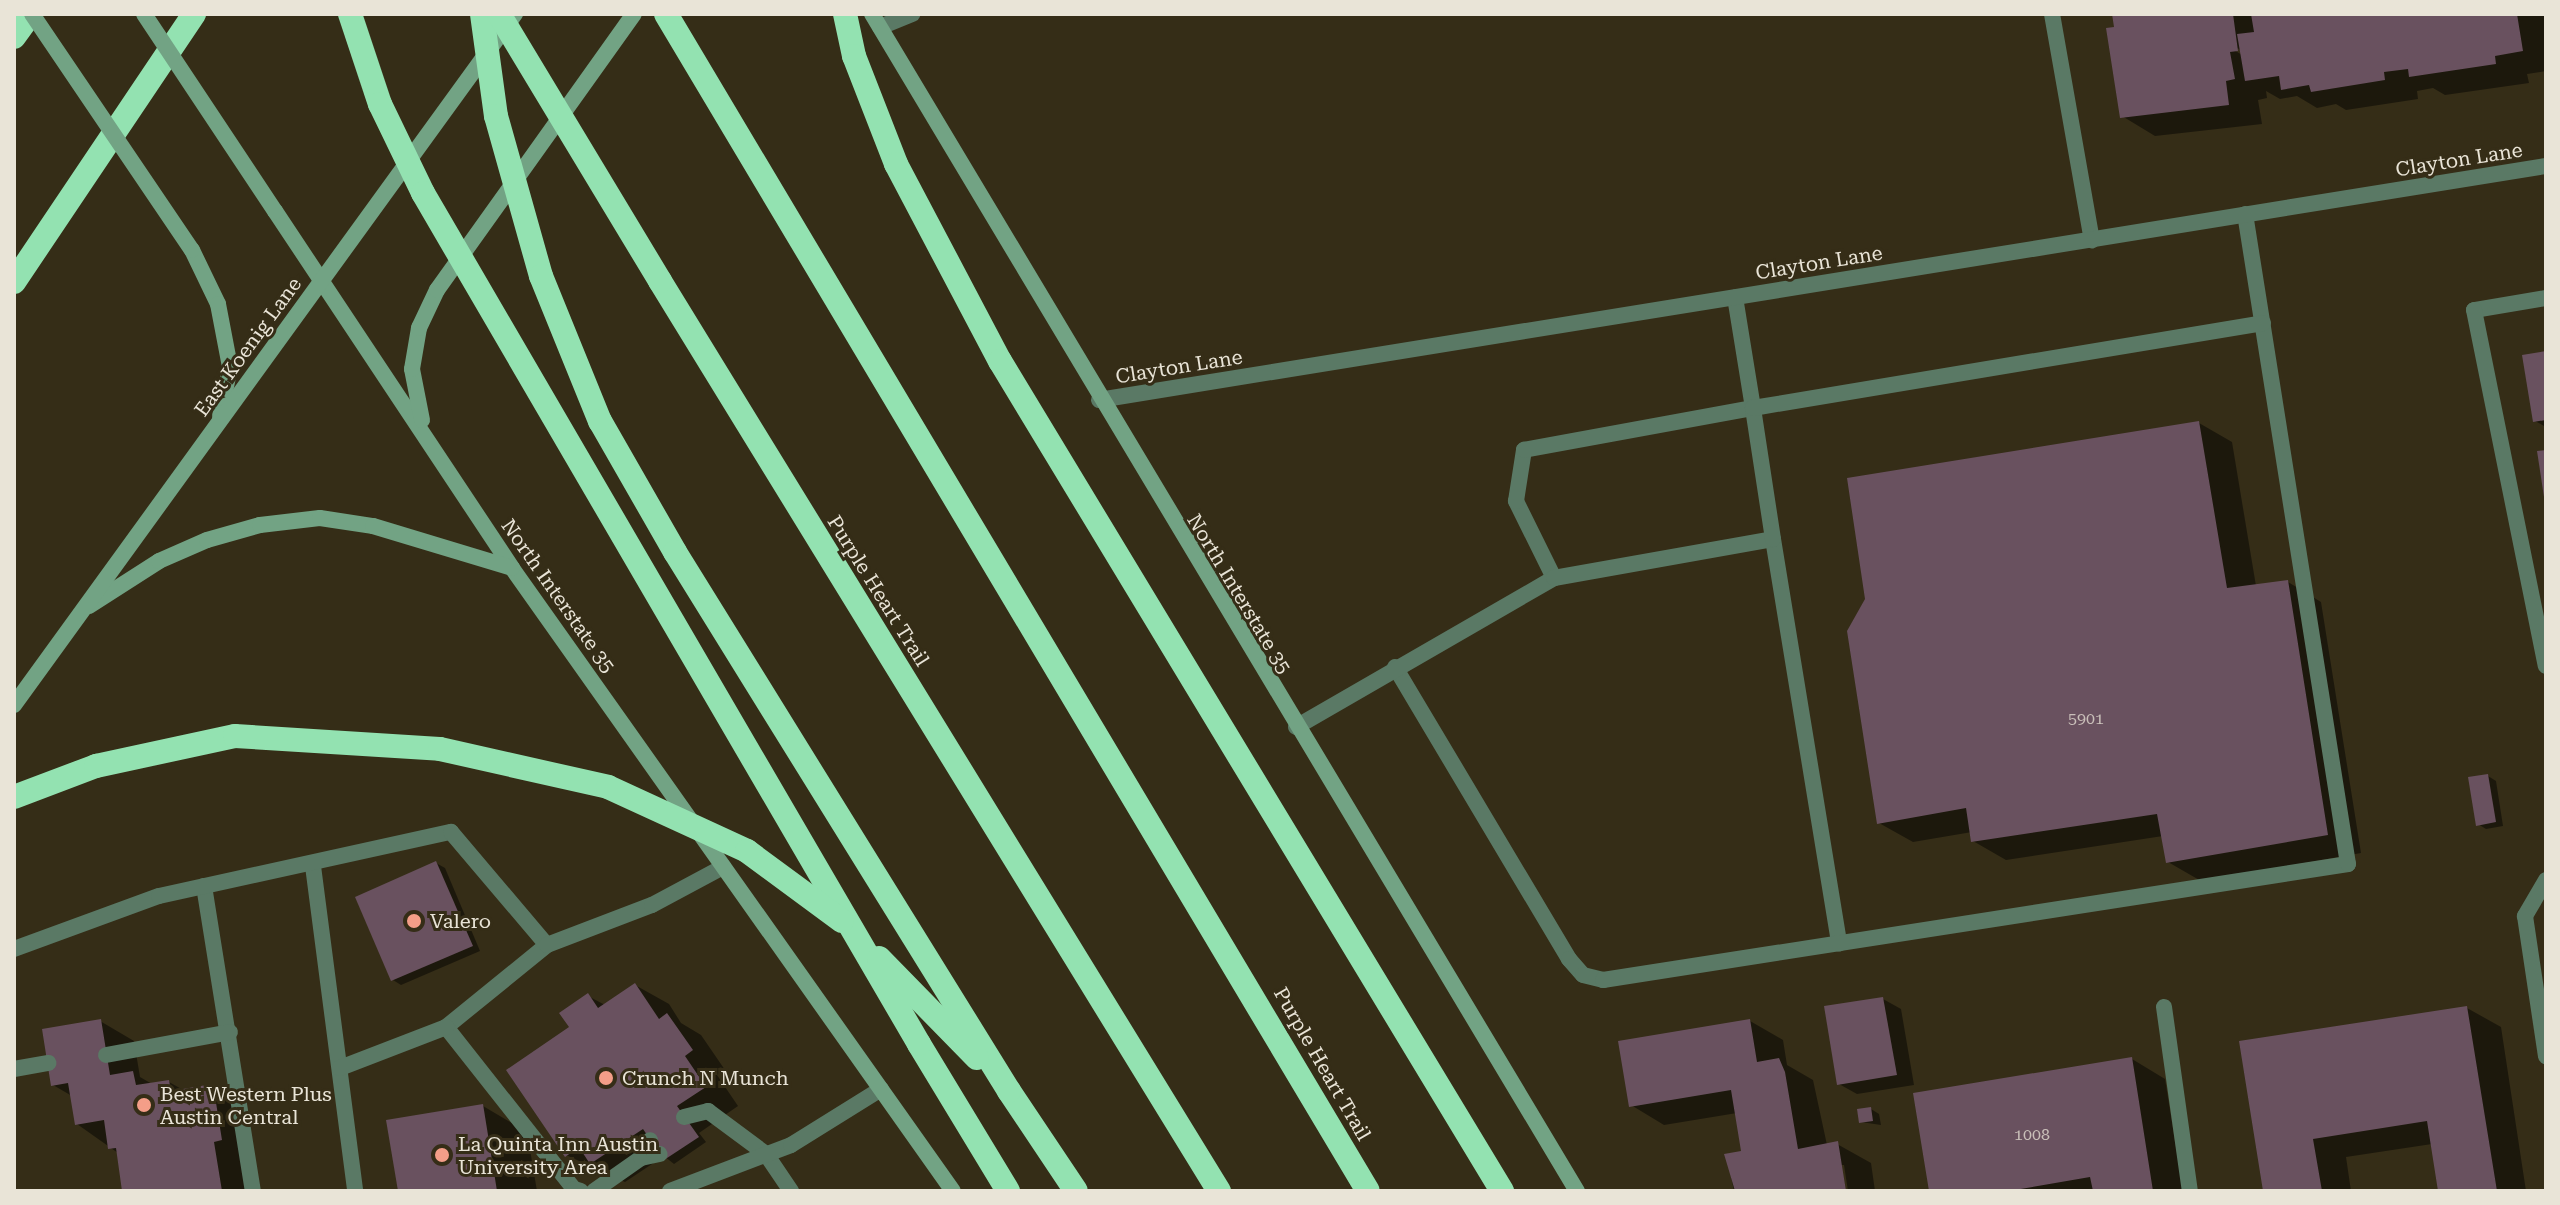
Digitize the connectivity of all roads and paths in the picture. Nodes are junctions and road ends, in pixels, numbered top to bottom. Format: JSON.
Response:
{"nodes":[{"id":1,"x":31,"y":14,"type":"edge"},
{"id":2,"x":144,"y":14,"type":"edge"},
{"id":3,"x":194,"y":14,"type":"edge"},
{"id":4,"x":350,"y":14,"type":"edge"},
{"id":5,"x":482,"y":14,"type":"edge"},
{"id":6,"x":499,"y":14,"type":"edge"},
{"id":7,"x":515,"y":14,"type":"edge"},
{"id":8,"x":634,"y":14,"type":"edge"},
{"id":9,"x":666,"y":14,"type":"edge"},
{"id":10,"x":845,"y":14,"type":"edge"},
{"id":11,"x":912,"y":14,"type":"edge"},
{"id":12,"x":2052,"y":14,"type":"edge"},
{"id":13,"x":878,"y":18,"type":"edge"},
{"id":14,"x":14,"y":37,"type":"edge"},
{"id":15,"x":2546,"y":166,"type":"edge"},
{"id":16,"x":2245,"y":214,"type":"junction"},
{"id":17,"x":2092,"y":240,"type":"junction"},
{"id":18,"x":322,"y":278,"type":"junction"},
{"id":19,"x":14,"y":282,"type":"edge"},
{"id":20,"x":1735,"y":297,"type":"junction"},
{"id":21,"x":2546,"y":298,"type":"edge"},
{"id":22,"x":2263,"y":323,"type":"junction"},
{"id":23,"x":1099,"y":400,"type":"junction"},
{"id":24,"x":1753,"y":408,"type":"junction"},
{"id":25,"x":219,"y":421,"type":"junction"},
{"id":26,"x":425,"y":430,"type":"junction"},
{"id":27,"x":1773,"y":539,"type":"junction"},
{"id":28,"x":512,"y":568,"type":"junction"},
{"id":29,"x":1554,"y":578,"type":"junction"},
{"id":30,"x":81,"y":611,"type":"junction"},
{"id":31,"x":2546,"y":666,"type":"edge"},
{"id":32,"x":1395,"y":667,"type":"junction"},
{"id":33,"x":14,"y":705,"type":"edge"},
{"id":34,"x":1296,"y":727,"type":"junction"},
{"id":35,"x":14,"y":797,"type":"edge"},
{"id":36,"x":313,"y":866,"type":"junction"},
{"id":37,"x":723,"y":867,"type":"junction"},
{"id":38,"x":2546,"y":880,"type":"edge"},
{"id":39,"x":204,"y":886,"type":"junction"},
{"id":40,"x":1839,"y":944,"type":"junction"},
{"id":41,"x":547,"y":945,"type":"junction"},
{"id":42,"x":14,"y":949,"type":"edge"},
{"id":43,"x":2164,"y":1007,"type":"dead end"},
{"id":44,"x":446,"y":1027,"type":"junction"},
{"id":45,"x":230,"y":1032,"type":"junction"},
{"id":46,"x":106,"y":1055,"type":"dead end"},
{"id":47,"x":2546,"y":1056,"type":"edge"},
{"id":48,"x":48,"y":1063,"type":"dead end"},
{"id":49,"x":340,"y":1068,"type":"junction"},
{"id":50,"x":14,"y":1069,"type":"edge"},
{"id":51,"x":881,"y":1089,"type":"junction"},
{"id":52,"x":1009,"y":1091,"type":"junction"},
{"id":53,"x":708,"y":1111,"type":"junction"},
{"id":54,"x":684,"y":1117,"type":"dead end"},
{"id":55,"x":694,"y":1131,"type":"dead end"},
{"id":56,"x":650,"y":1140,"type":"dead end"},
{"id":57,"x":660,"y":1154,"type":"dead end"},
{"id":58,"x":766,"y":1154,"type":"junction"},
{"id":59,"x":641,"y":1158,"type":"junction"},
{"id":60,"x":253,"y":1191,"type":"edge"},
{"id":61,"x":355,"y":1191,"type":"edge"},
{"id":62,"x":581,"y":1191,"type":"edge"},
{"id":63,"x":594,"y":1191,"type":"edge"},
{"id":64,"x":670,"y":1191,"type":"edge"},
{"id":65,"x":791,"y":1191,"type":"edge"},
{"id":66,"x":953,"y":1191,"type":"edge"},
{"id":67,"x":1008,"y":1191,"type":"edge"},
{"id":68,"x":1076,"y":1191,"type":"edge"},
{"id":69,"x":1219,"y":1191,"type":"edge"},
{"id":70,"x":1368,"y":1191,"type":"edge"},
{"id":71,"x":1502,"y":1191,"type":"edge"},
{"id":72,"x":1577,"y":1191,"type":"edge"},
{"id":73,"x":2190,"y":1191,"type":"edge"}],
"edges":[{"from":1,"to":14,"type":"highway"},
{"from":1,"to":25,"type":"main road","bridge":true},
{"from":2,"to":18,"type":"main road","name":"North Interstate 35","bridge":true},
{"from":3,"to":19,"type":"highway"},
{"from":4,"to":67,"type":"highway","bridge":true},
{"from":5,"to":52,"type":"highway","bridge":true},
{"from":6,"to":69,"type":"highway","name":"Purple Heart Trail","bridge":true},
{"from":7,"to":18,"type":"main road","name":"East Koenig Lane"},
{"from":8,"to":26,"type":"main road"},
{"from":9,"to":70,"type":"highway","name":"Purple Heart Trail"},
{"from":10,"to":71,"type":"highway"},
{"from":11,"to":13,"type":"street"},
{"from":12,"to":17,"type":"street"},
{"from":13,"to":23,"type":"main road","name":"North Interstate 35"},
{"from":15,"to":16,"type":"street","name":"Clayton Lane"},
{"from":16,"to":17,"type":"street","name":"Clayton Lane"},
{"from":16,"to":22,"type":"street"},
{"from":17,"to":20,"type":"street","name":"Clayton Lane"},
{"from":18,"to":25,"type":"main road","name":"East Koenig Lane"},
{"from":18,"to":26,"type":"main road","name":"North Interstate 35"},
{"from":20,"to":23,"type":"street","name":"Clayton Lane"},
{"from":20,"to":24,"type":"street"},
{"from":21,"to":31,"type":"street"},
{"from":22,"to":24,"type":"street"},
{"from":22,"to":40,"type":"street"},
{"from":23,"to":34,"type":"main road","name":"North Interstate 35"},
{"from":24,"to":27,"type":"street"},
{"from":24,"to":29,"type":"street"},
{"from":25,"to":30,"type":"main road","name":"East Koenig Lane"},
{"from":26,"to":28,"type":"main road","name":"North Interstate 35"},
{"from":27,"to":29,"type":"street"},
{"from":27,"to":40,"type":"street"},
{"from":28,"to":30,"type":"main road"},
{"from":28,"to":37,"type":"main road","name":"North Interstate 35"},
{"from":29,"to":32,"type":"street"},
{"from":30,"to":33,"type":"main road","name":"East Koenig Lane"},
{"from":32,"to":34,"type":"street"},
{"from":32,"to":40,"type":"street"},
{"from":34,"to":72,"type":"main road","name":"North Interstate 35"},
{"from":35,"to":52,"type":"highway","bridge":true},
{"from":36,"to":39,"type":"street"},
{"from":36,"to":41,"type":"street"},
{"from":36,"to":49,"type":"street"},
{"from":37,"to":41,"type":"street"},
{"from":37,"to":51,"type":"main road","name":"North Interstate 35"},
{"from":38,"to":47,"type":"street"},
{"from":39,"to":42,"type":"street"},
{"from":39,"to":45,"type":"street"},
{"from":41,"to":44,"type":"street"},
{"from":43,"to":73,"type":"street"},
{"from":44,"to":49,"type":"street"},
{"from":44,"to":62,"type":"street"},
{"from":45,"to":46,"type":"street"},
{"from":45,"to":60,"type":"street"},
{"from":48,"to":50,"type":"street"},
{"from":49,"to":61,"type":"street"},
{"from":51,"to":58,"type":"street"},
{"from":51,"to":66,"type":"main road","name":"North Interstate 35"},
{"from":52,"to":68,"type":"highway"},
{"from":53,"to":54,"type":"street"},
{"from":53,"to":55,"type":"street"},
{"from":53,"to":58,"type":"street"},
{"from":56,"to":59,"type":"street"},
{"from":57,"to":59,"type":"street"},
{"from":58,"to":64,"type":"street"},
{"from":58,"to":65,"type":"street"},
{"from":59,"to":63,"type":"street"}]}
